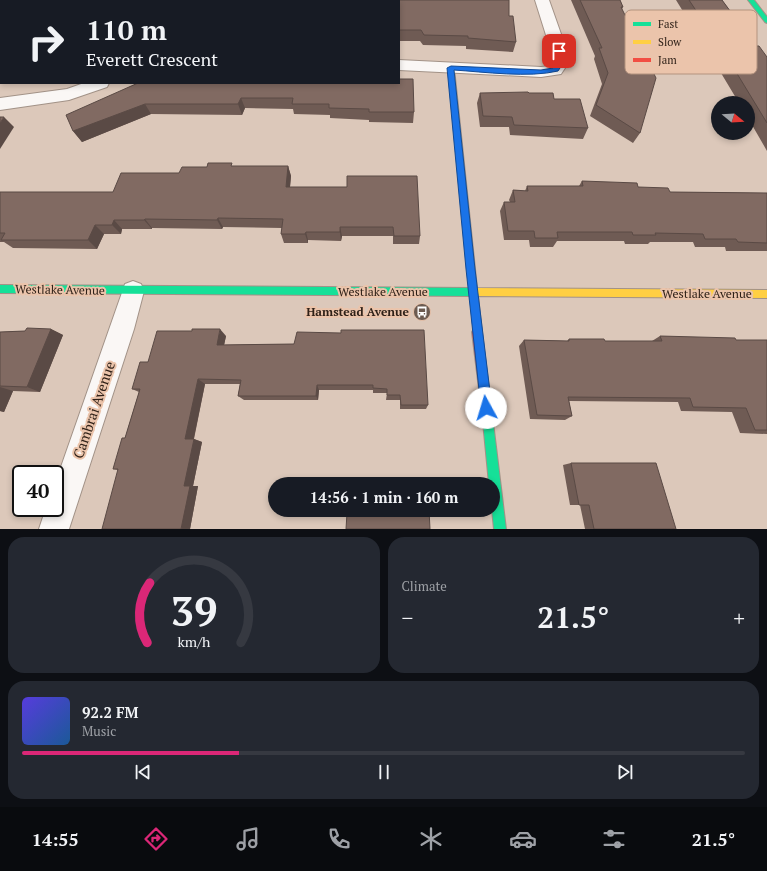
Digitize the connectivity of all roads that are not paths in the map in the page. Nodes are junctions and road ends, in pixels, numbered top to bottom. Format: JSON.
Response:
{"nodes":[{"id":1,"x":542,"y":0,"type":"edge"},
{"id":2,"x":751,"y":0,"type":"edge"},
{"id":3,"x":767,"y":21,"type":"edge"},
{"id":4,"x":400,"y":65,"type":"edge"},
{"id":5,"x":451,"y":68,"type":"junction"},
{"id":6,"x":98,"y":84,"type":"edge"},
{"id":7,"x":0,"y":104,"type":"edge"},
{"id":8,"x":0,"y":289,"type":"edge"},
{"id":9,"x":133,"y":291,"type":"junction"},
{"id":10,"x":473,"y":292,"type":"junction"},
{"id":11,"x":767,"y":294,"type":"edge"},
{"id":12,"x":54,"y":529,"type":"edge"},
{"id":13,"x":500,"y":529,"type":"edge"}],
"edges":[{"from":1,"to":5,"type":"street"},
{"from":2,"to":3,"type":"street"},
{"from":4,"to":5,"type":"street"},
{"from":5,"to":10,"type":"street"},
{"from":6,"to":7,"type":"street"},
{"from":8,"to":9,"type":"street","name":"Westlake Avenue"},
{"from":9,"to":10,"type":"street","name":"Westlake Avenue"},
{"from":9,"to":12,"type":"street","name":"Cambrai Avenue"},
{"from":10,"to":11,"type":"street","name":"Westlake Avenue"},
{"from":10,"to":13,"type":"street"}]}
